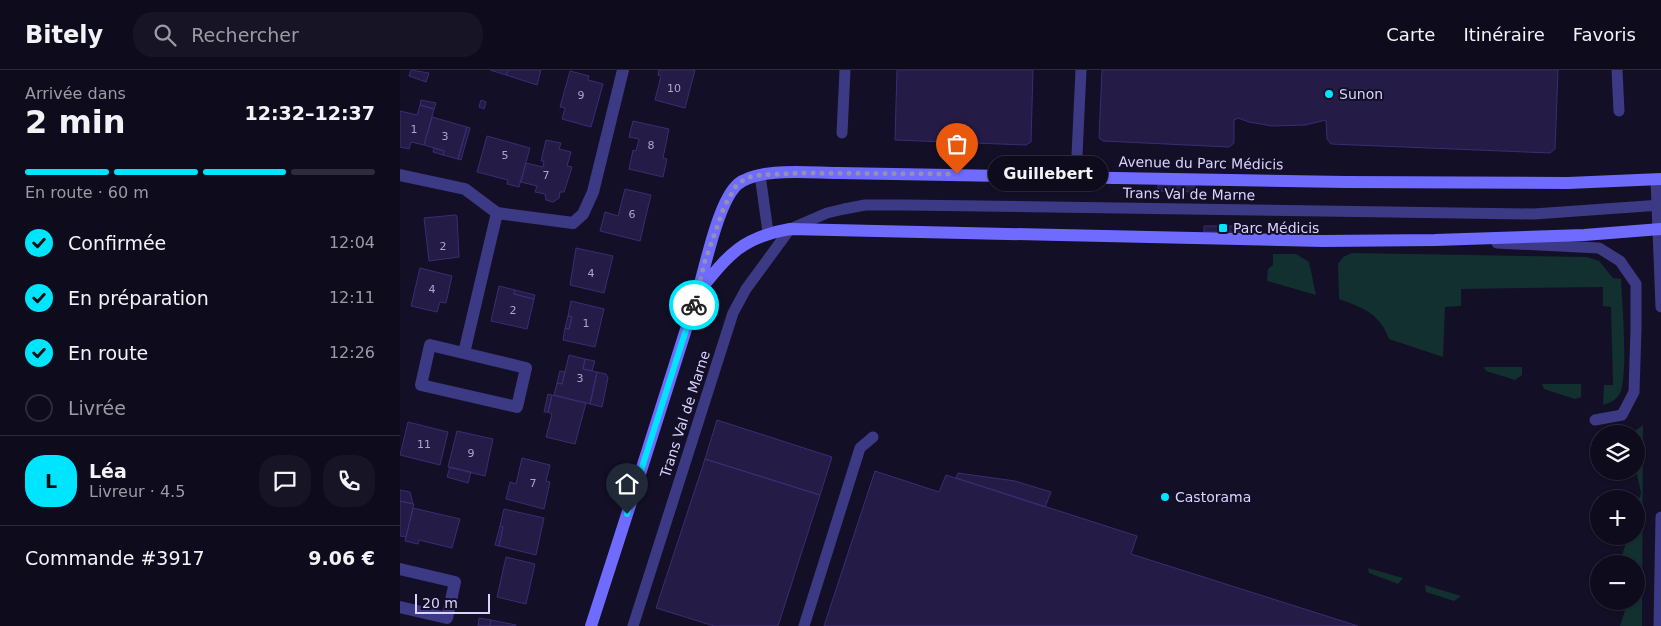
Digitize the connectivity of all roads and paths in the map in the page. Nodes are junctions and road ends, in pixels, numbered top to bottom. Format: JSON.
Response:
{"nodes":[{"id":1,"x":624,"y":70,"type":"edge"},
{"id":2,"x":845,"y":70,"type":"edge"},
{"id":3,"x":1081,"y":70,"type":"edge"},
{"id":4,"x":1617,"y":70,"type":"edge"},
{"id":5,"x":1619,"y":111,"type":"dead end"},
{"id":6,"x":842,"y":133,"type":"dead end"},
{"id":7,"x":400,"y":175,"type":"edge"},
{"id":8,"x":760,"y":175,"type":"junction"},
{"id":9,"x":1076,"y":176,"type":"junction"},
{"id":10,"x":1658,"y":179,"type":"edge"},
{"id":11,"x":1659,"y":205,"type":"edge"},
{"id":12,"x":497,"y":213,"type":"junction"},
{"id":13,"x":790,"y":229,"type":"junction"},
{"id":14,"x":1660,"y":229,"type":"edge"},
{"id":15,"x":768,"y":232,"type":"junction"},
{"id":16,"x":1436,"y":240,"type":"junction"},
{"id":17,"x":698,"y":292,"type":"junction"},
{"id":18,"x":1661,"y":307,"type":"edge"},
{"id":19,"x":464,"y":353,"type":"junction"},
{"id":20,"x":1595,"y":420,"type":"dead end"},
{"id":21,"x":872,"y":437,"type":"dead end"},
{"id":22,"x":1661,"y":517,"type":"edge"},
{"id":23,"x":400,"y":569,"type":"edge"},
{"id":24,"x":400,"y":607,"type":"edge"},
{"id":25,"x":591,"y":626,"type":"edge"},
{"id":26,"x":633,"y":626,"type":"edge"},
{"id":27,"x":804,"y":626,"type":"edge"},
{"id":28,"x":1659,"y":626,"type":"edge"}],
"edges":[{"from":1,"to":12,"type":"street"},
{"from":2,"to":6,"type":"lane"},
{"from":3,"to":9,"type":"lane"},
{"from":4,"to":5,"type":"lane"},
{"from":7,"to":12,"type":"street"},
{"from":8,"to":9,"type":"street","name":"Avenue du Parc Médicis"},
{"from":8,"to":15,"type":"lane"},
{"from":8,"to":17,"type":"street","name":"Avenue du Parc Médicis"},
{"from":9,"to":10,"type":"street","name":"Avenue du Parc Médicis"},
{"from":10,"to":11,"type":"lane"},
{"from":11,"to":13,"type":"lane","name":"Trans Val de Marne"},
{"from":11,"to":14,"type":"lane"},
{"from":12,"to":19,"type":"street"},
{"from":13,"to":15,"type":"street","name":"Avenue du Parc Médicis"},
{"from":13,"to":16,"type":"street","name":"Avenue du Parc Médicis"},
{"from":13,"to":26,"type":"lane","name":"Trans Val de Marne"},
{"from":14,"to":16,"type":"street","name":"Avenue du Parc Médicis"},
{"from":14,"to":18,"type":"lane"},
{"from":15,"to":17,"type":"street","name":"Avenue du Parc Médicis"},
{"from":16,"to":20,"type":"lane"},
{"from":17,"to":25,"type":"street","name":"Avenue du Parc Médicis"},
{"from":19,"to":19,"type":"street"},
{"from":21,"to":27,"type":"lane"},
{"from":22,"to":28,"type":"lane"},
{"from":23,"to":24,"type":"street"}]}
